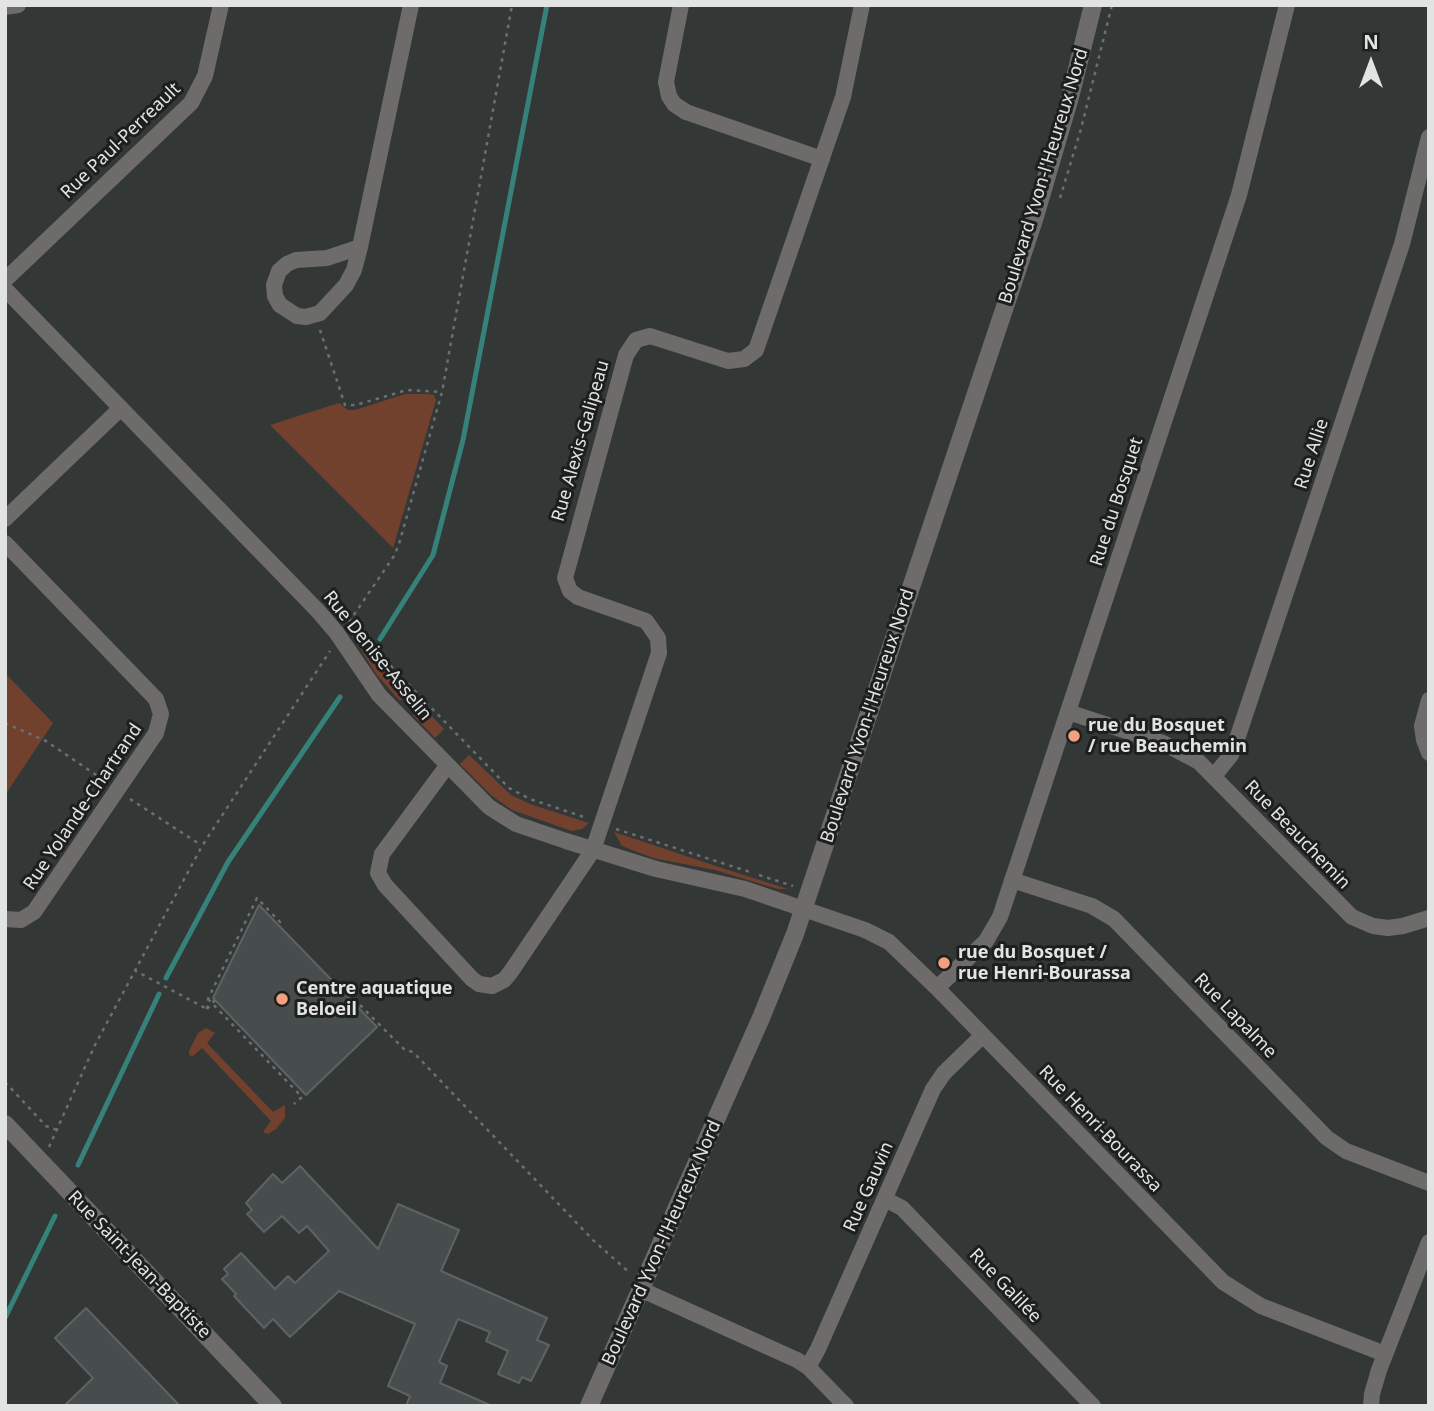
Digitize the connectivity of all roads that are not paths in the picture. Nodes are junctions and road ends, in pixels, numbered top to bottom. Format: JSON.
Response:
{"nodes":[{"id":1,"x":18,"y":5,"type":"edge"},
{"id":2,"x":221,"y":5,"type":"edge"},
{"id":3,"x":411,"y":5,"type":"edge"},
{"id":4,"x":681,"y":5,"type":"edge"},
{"id":5,"x":862,"y":5,"type":"edge"},
{"id":6,"x":1093,"y":5,"type":"edge"},
{"id":7,"x":1287,"y":5,"type":"edge"},
{"id":8,"x":5,"y":8,"type":"edge"},
{"id":9,"x":1429,"y":137,"type":"edge"},
{"id":10,"x":822,"y":159,"type":"junction"},
{"id":11,"x":360,"y":247,"type":"junction"},
{"id":12,"x":5,"y":280,"type":"edge"},
{"id":13,"x":5,"y":289,"type":"edge"},
{"id":14,"x":121,"y":408,"type":"junction"},
{"id":15,"x":5,"y":519,"type":"edge"},
{"id":16,"x":5,"y":543,"type":"edge"},
{"id":17,"x":1429,"y":700,"type":"edge"},
{"id":18,"x":1068,"y":712,"type":"junction"},
{"id":19,"x":1429,"y":753,"type":"edge"},
{"id":20,"x":447,"y":766,"type":"junction"},
{"id":21,"x":1214,"y":776,"type":"junction"},
{"id":22,"x":593,"y":850,"type":"junction"},
{"id":23,"x":1012,"y":880,"type":"junction"},
{"id":24,"x":804,"y":909,"type":"junction"},
{"id":25,"x":1429,"y":918,"type":"edge"},
{"id":26,"x":5,"y":919,"type":"edge"},
{"id":27,"x":937,"y":988,"type":"junction"},
{"id":28,"x":982,"y":1035,"type":"junction"},
{"id":29,"x":5,"y":1124,"type":"edge"},
{"id":30,"x":1429,"y":1183,"type":"edge"},
{"id":31,"x":885,"y":1199,"type":"junction"},
{"id":32,"x":1429,"y":1242,"type":"edge"},
{"id":33,"x":644,"y":1286,"type":"junction"},
{"id":34,"x":1385,"y":1354,"type":"junction"},
{"id":35,"x":808,"y":1367,"type":"junction"},
{"id":36,"x":273,"y":1406,"type":"edge"},
{"id":37,"x":589,"y":1406,"type":"edge"},
{"id":38,"x":846,"y":1406,"type":"edge"},
{"id":39,"x":1093,"y":1406,"type":"edge"},
{"id":40,"x":1371,"y":1406,"type":"edge"}],
"edges":[{"from":1,"to":8,"type":"street"},
{"from":2,"to":12,"type":"street","name":"Rue Paul-Perreault"},
{"from":3,"to":11,"type":"street"},
{"from":4,"to":10,"type":"street"},
{"from":5,"to":10,"type":"street","name":"Rue Alexis-Galipeau"},
{"from":6,"to":24,"type":"street","name":"Boulevard Yvon-l'Heureux Nord"},
{"from":7,"to":18,"type":"street","name":"Rue du Bosquet"},
{"from":9,"to":21,"type":"street","name":"Rue Allie"},
{"from":10,"to":22,"type":"street","name":"Rue Alexis-Galipeau"},
{"from":11,"to":11,"type":"street"},
{"from":13,"to":14,"type":"street","name":"Rue Denise-Asselin"},
{"from":14,"to":15,"type":"street"},
{"from":14,"to":20,"type":"street","name":"Rue Denise-Asselin"},
{"from":16,"to":26,"type":"street","name":"Rue Yolande-Chartrand"},
{"from":17,"to":19,"type":"street"},
{"from":18,"to":21,"type":"street","name":"Rue Beauchemin"},
{"from":18,"to":23,"type":"street","name":"Rue du Bosquet"},
{"from":20,"to":22,"type":"street","name":"Rue Denise-Asselin"},
{"from":20,"to":22,"type":"street"},
{"from":21,"to":25,"type":"street","name":"Rue Beauchemin"},
{"from":22,"to":24,"type":"street","name":"Rue Denise-Asselin"},
{"from":23,"to":27,"type":"street","name":"Rue du Bosquet"},
{"from":23,"to":30,"type":"street","name":"Rue Lapalme"},
{"from":24,"to":27,"type":"street","name":"Rue Henri-Bourassa"},
{"from":24,"to":33,"type":"street","name":"Boulevard Yvon-l'Heureux Nord"},
{"from":27,"to":28,"type":"street","name":"Rue Henri-Bourassa"},
{"from":28,"to":31,"type":"street","name":"Rue Gauvin"},
{"from":28,"to":34,"type":"street","name":"Rue Henri-Bourassa"},
{"from":29,"to":36,"type":"street","name":"Rue Saint-Jean-Baptiste"},
{"from":31,"to":35,"type":"street","name":"Rue Gauvin"},
{"from":31,"to":39,"type":"street","name":"Rue Galilée"},
{"from":32,"to":34,"type":"street"},
{"from":33,"to":35,"type":"street"},
{"from":33,"to":37,"type":"street","name":"Boulevard Yvon-l'Heureux Nord"},
{"from":34,"to":40,"type":"street"},
{"from":35,"to":38,"type":"street"}]}
